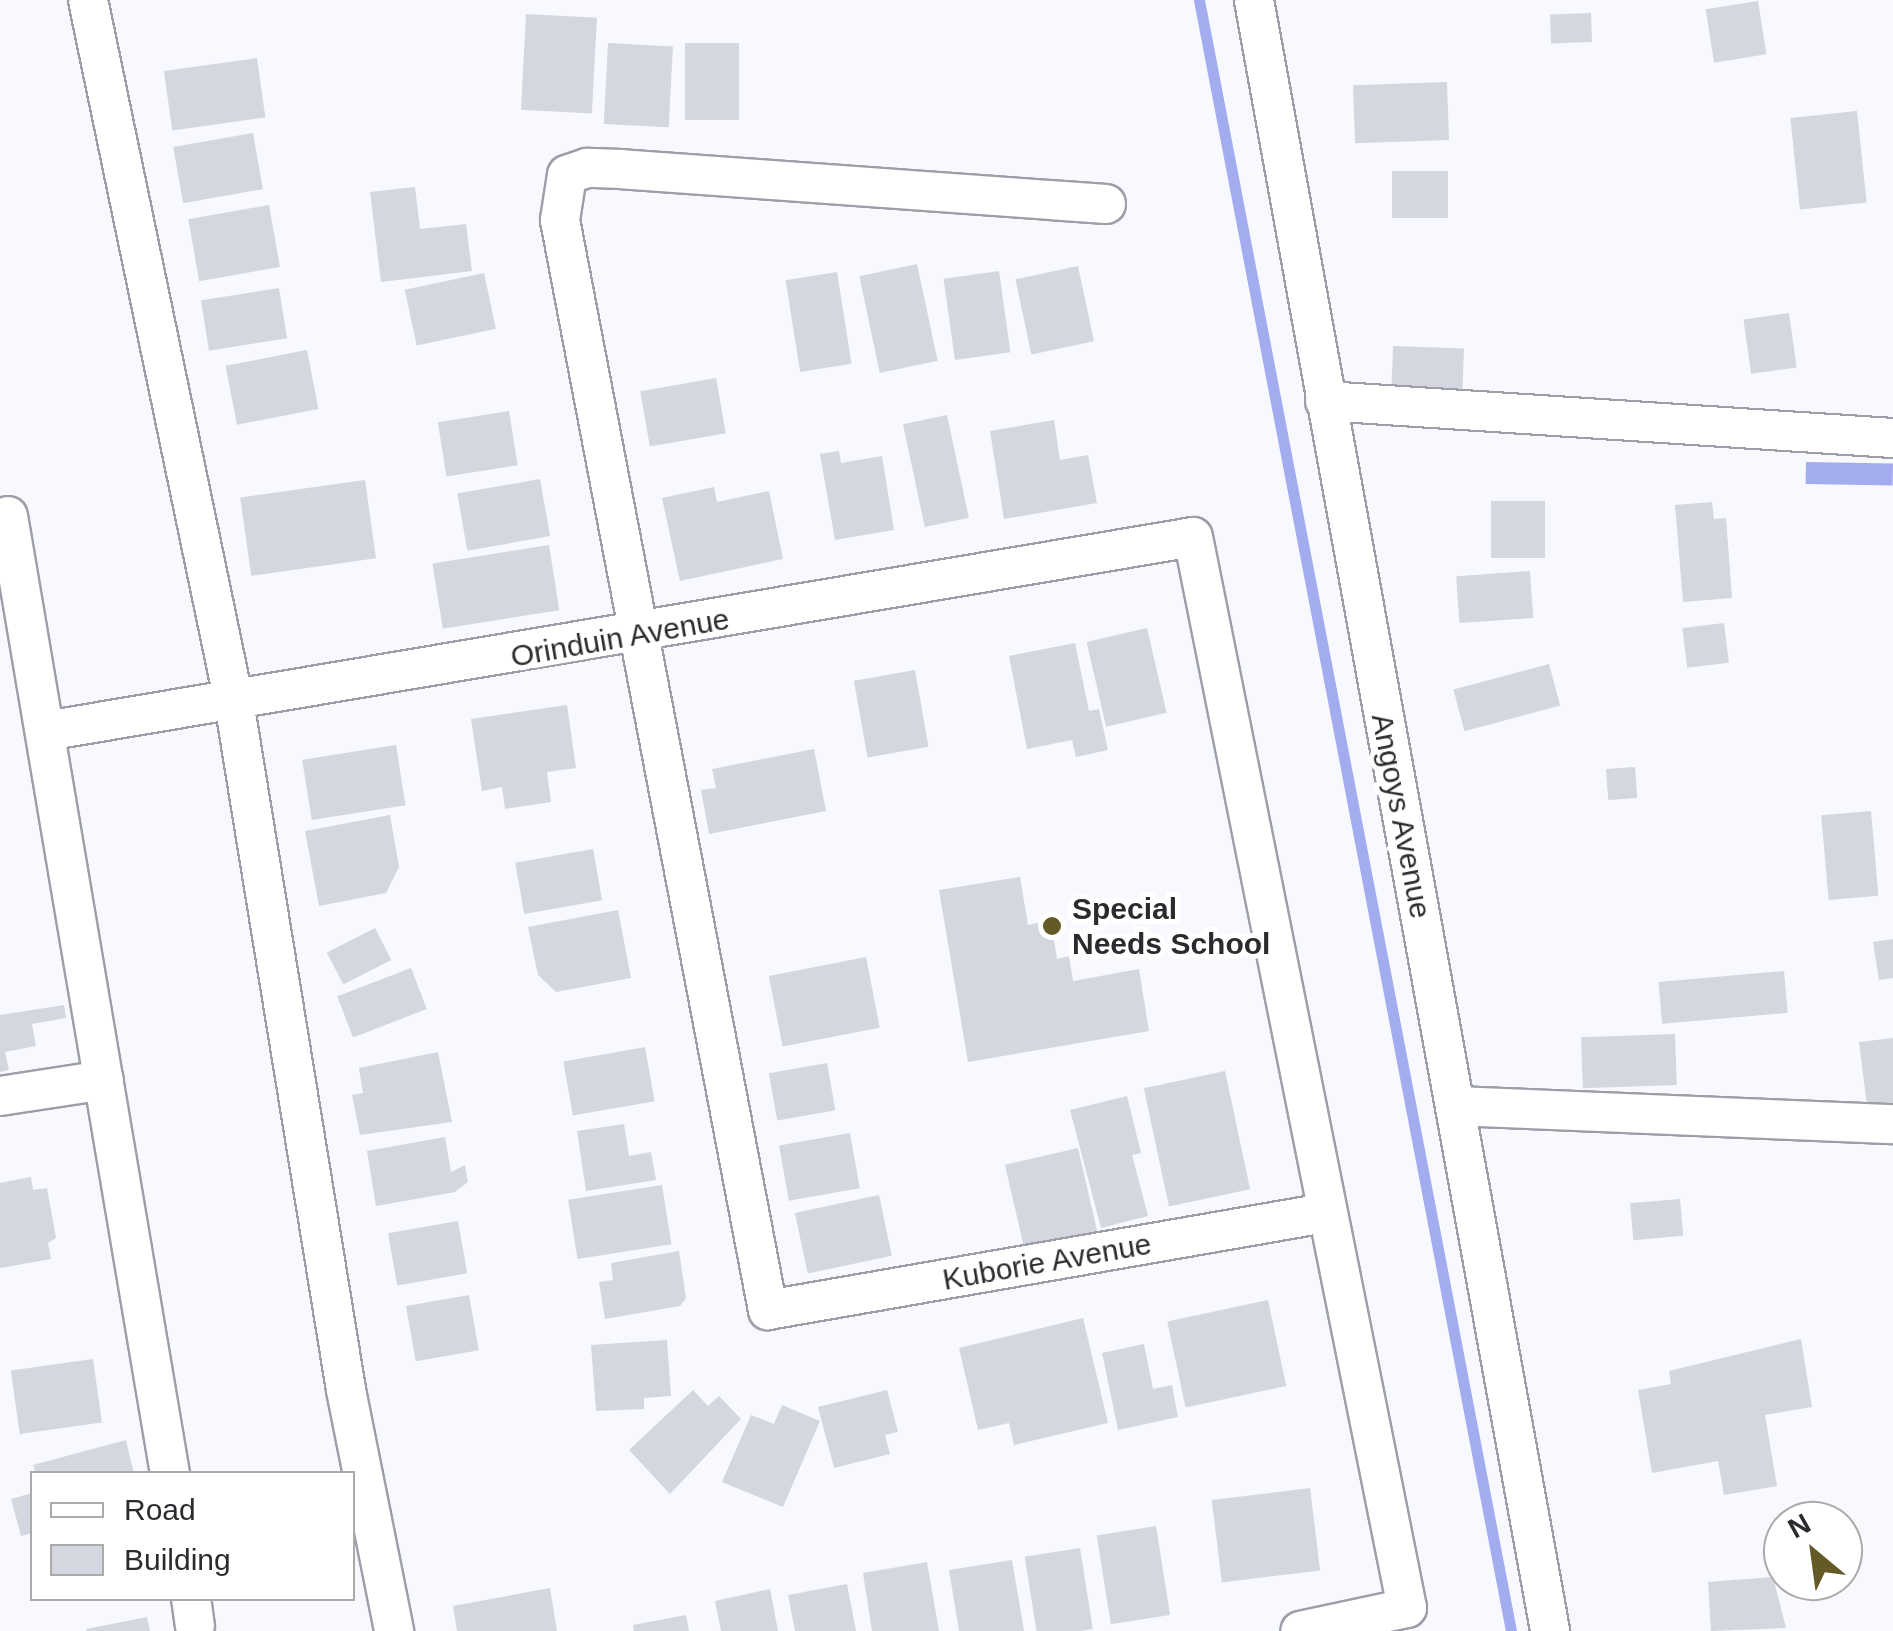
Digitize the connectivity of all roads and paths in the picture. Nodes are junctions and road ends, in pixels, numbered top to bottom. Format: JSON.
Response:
{"nodes":[{"id":1,"x":88,"y":0,"type":"edge"},
{"id":2,"x":1254,"y":0,"type":"edge"},
{"id":3,"x":1106,"y":204,"type":"dead end"},
{"id":4,"x":1325,"y":400,"type":"junction"},
{"id":5,"x":1893,"y":438,"type":"edge"},
{"id":6,"x":8,"y":516,"type":"dead end"},
{"id":7,"x":639,"y":635,"type":"junction"},
{"id":8,"x":234,"y":702,"type":"junction"},
{"id":9,"x":46,"y":731,"type":"junction"},
{"id":10,"x":104,"y":1080,"type":"junction"},
{"id":11,"x":0,"y":1096,"type":"edge"},
{"id":12,"x":1457,"y":1106,"type":"junction"},
{"id":13,"x":1893,"y":1124,"type":"edge"},
{"id":14,"x":1325,"y":1213,"type":"junction"},
{"id":15,"x":169,"y":1471,"type":"edge"},
{"id":16,"x":394,"y":1631,"type":"edge"},
{"id":17,"x":1300,"y":1631,"type":"edge"},
{"id":18,"x":1550,"y":1631,"type":"edge"}],
"edges":[{"from":1,"to":8,"type":"street"},
{"from":2,"to":4,"type":"street","name":"Angoys Avenue"},
{"from":3,"to":7,"type":"street"},
{"from":4,"to":5,"type":"street"},
{"from":4,"to":12,"type":"street","name":"Angoys Avenue"},
{"from":6,"to":9,"type":"street"},
{"from":7,"to":8,"type":"street","name":"Orinduin Avenue"},
{"from":7,"to":14,"type":"street","name":"Orinduin Avenue"},
{"from":7,"to":14,"type":"street","name":"Kuborie Avenue"},
{"from":8,"to":9,"type":"street","name":"Orinduin Avenue"},
{"from":8,"to":16,"type":"street"},
{"from":9,"to":10,"type":"street"},
{"from":10,"to":11,"type":"street"},
{"from":10,"to":15,"type":"street"},
{"from":12,"to":13,"type":"street"},
{"from":12,"to":18,"type":"street","name":"Angoys Avenue"},
{"from":14,"to":17,"type":"street"}]}
